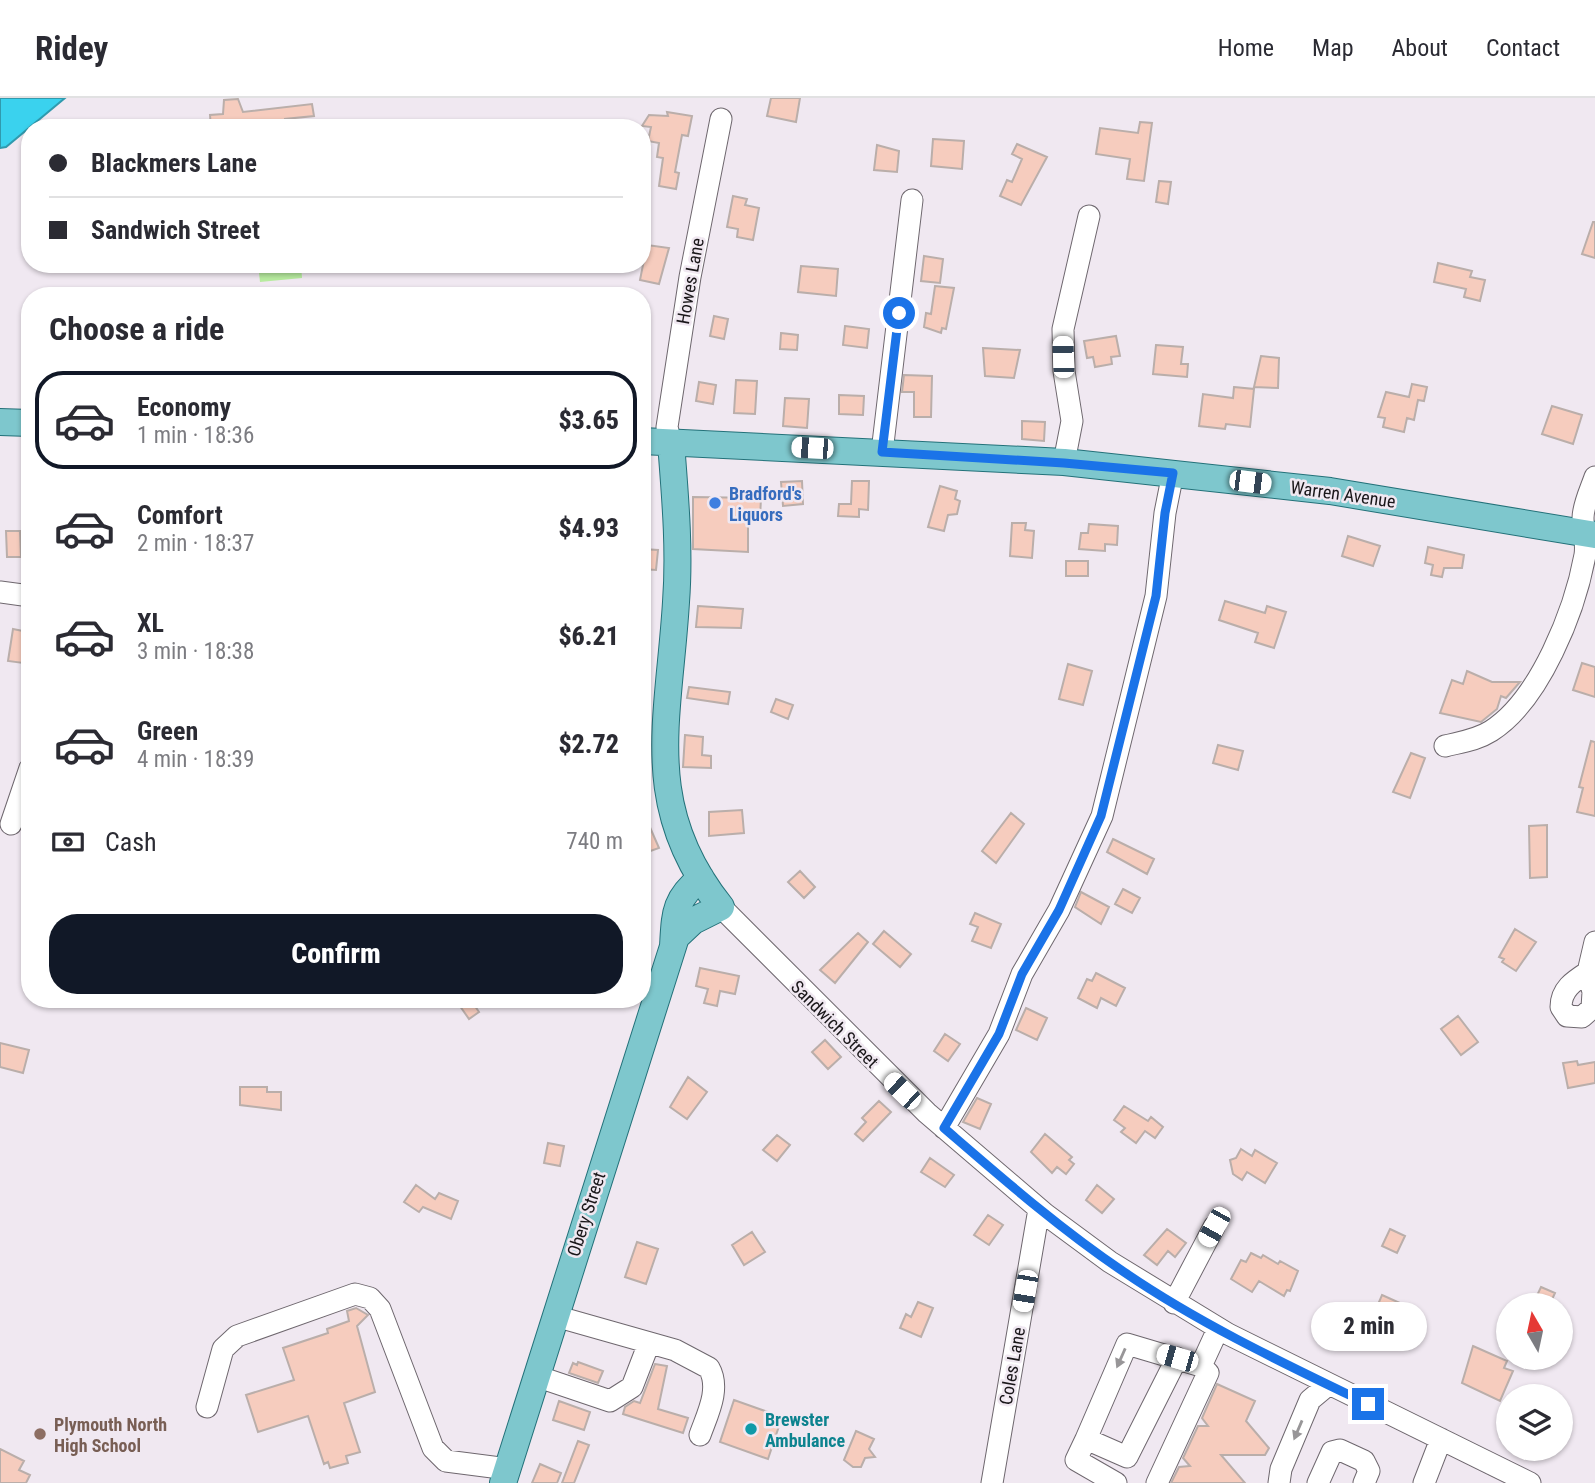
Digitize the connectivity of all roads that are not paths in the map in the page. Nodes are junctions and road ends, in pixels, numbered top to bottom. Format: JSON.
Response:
{"nodes":[{"id":1,"x":721,"y":119,"type":"dead end"},
{"id":2,"x":912,"y":200,"type":"dead end"},
{"id":3,"x":1089,"y":216,"type":"dead end"},
{"id":4,"x":0,"y":422,"type":"edge"},
{"id":5,"x":21,"y":423,"type":"edge"},
{"id":6,"x":651,"y":442,"type":"edge"},
{"id":7,"x":671,"y":443,"type":"junction"},
{"id":8,"x":882,"y":452,"type":"junction"},
{"id":9,"x":1064,"y":463,"type":"junction"},
{"id":10,"x":1173,"y":473,"type":"junction"},
{"id":11,"x":1595,"y":477,"type":"edge"},
{"id":12,"x":1590,"y":534,"type":"edge"},
{"id":13,"x":0,"y":592,"type":"edge"},
{"id":14,"x":21,"y":595,"type":"edge"},
{"id":15,"x":1445,"y":746,"type":"dead end"},
{"id":16,"x":21,"y":795,"type":"edge"},
{"id":17,"x":11,"y":824,"type":"dead end"},
{"id":18,"x":701,"y":878,"type":"junction"},
{"id":19,"x":722,"y":907,"type":"junction"},
{"id":20,"x":1595,"y":942,"type":"edge"},
{"id":21,"x":673,"y":946,"type":"junction"},
{"id":22,"x":1588,"y":972,"type":"dead end"},
{"id":23,"x":944,"y":1128,"type":"junction"},
{"id":24,"x":1039,"y":1209,"type":"junction"},
{"id":25,"x":1214,"y":1227,"type":"dead end"},
{"id":26,"x":1174,"y":1303,"type":"junction"},
{"id":27,"x":555,"y":1316,"type":"junction"},
{"id":28,"x":1218,"y":1329,"type":"junction"},
{"id":29,"x":649,"y":1343,"type":"junction"},
{"id":30,"x":1177,"y":1358,"type":"junction"},
{"id":31,"x":1201,"y":1366,"type":"junction"},
{"id":32,"x":536,"y":1376,"type":"junction"},
{"id":33,"x":1328,"y":1385,"type":"junction"},
{"id":34,"x":207,"y":1407,"type":"dead end"},
{"id":35,"x":700,"y":1436,"type":"dead end"},
{"id":36,"x":1086,"y":1438,"type":"junction"},
{"id":37,"x":1441,"y":1439,"type":"junction"},
{"id":38,"x":505,"y":1476,"type":"edge"},
{"id":39,"x":992,"y":1483,"type":"edge"},
{"id":40,"x":1116,"y":1483,"type":"edge"},
{"id":41,"x":1157,"y":1483,"type":"edge"},
{"id":42,"x":1279,"y":1483,"type":"edge"},
{"id":43,"x":1318,"y":1483,"type":"edge"},
{"id":44,"x":1364,"y":1483,"type":"edge"},
{"id":45,"x":1424,"y":1483,"type":"edge"},
{"id":46,"x":1530,"y":1483,"type":"edge"}],
"edges":[{"from":1,"to":7,"type":"street","name":"Howes Lane"},
{"from":2,"to":8,"type":"street"},
{"from":3,"to":9,"type":"street"},
{"from":4,"to":5,"type":"main road"},
{"from":6,"to":7,"type":"main road"},
{"from":7,"to":8,"type":"main road","name":"Warren Avenue"},
{"from":7,"to":18,"type":"main road","name":"Sandwich Street"},
{"from":8,"to":9,"type":"main road","name":"Warren Avenue"},
{"from":9,"to":10,"type":"main road","name":"Warren Avenue"},
{"from":10,"to":12,"type":"main road","name":"Warren Avenue"},
{"from":10,"to":23,"type":"street"},
{"from":11,"to":12,"type":"street"},
{"from":12,"to":15,"type":"street"},
{"from":13,"to":14,"type":"street"},
{"from":16,"to":17,"type":"street"},
{"from":18,"to":19,"type":"main road","name":"Sandwich Street"},
{"from":18,"to":21,"type":"main road","name":"Obery Street"},
{"from":19,"to":21,"type":"main road","name":"Obery Street"},
{"from":19,"to":23,"type":"street","name":"Sandwich Street"},
{"from":20,"to":22,"type":"street"},
{"from":21,"to":27,"type":"main road","name":"Obery Street"},
{"from":23,"to":24,"type":"street","name":"Sandwich Street"},
{"from":24,"to":26,"type":"street","name":"Sandwich Street"},
{"from":24,"to":39,"type":"street","name":"Coles Lane"},
{"from":25,"to":26,"type":"street"},
{"from":26,"to":28,"type":"street","name":"Sandwich Street"},
{"from":27,"to":29,"type":"street"},
{"from":27,"to":32,"type":"main road","name":"Obery Street"},
{"from":28,"to":31,"type":"street"},
{"from":28,"to":33,"type":"street","name":"Sandwich Street"},
{"from":29,"to":32,"type":"street"},
{"from":29,"to":35,"type":"street"},
{"from":30,"to":31,"type":"street"},
{"from":30,"to":36,"type":"street","one_way":true},
{"from":30,"to":36,"type":"street"},
{"from":31,"to":41,"type":"street"},
{"from":32,"to":38,"type":"main road","name":"Obery Street"},
{"from":33,"to":37,"type":"street","name":"Sandwich Street"},
{"from":33,"to":42,"type":"street","one_way":true},
{"from":34,"to":38,"type":"street"},
{"from":36,"to":40,"type":"street"},
{"from":37,"to":45,"type":"street"},
{"from":37,"to":46,"type":"street","name":"Sandwich Street"},
{"from":43,"to":44,"type":"street"}]}
